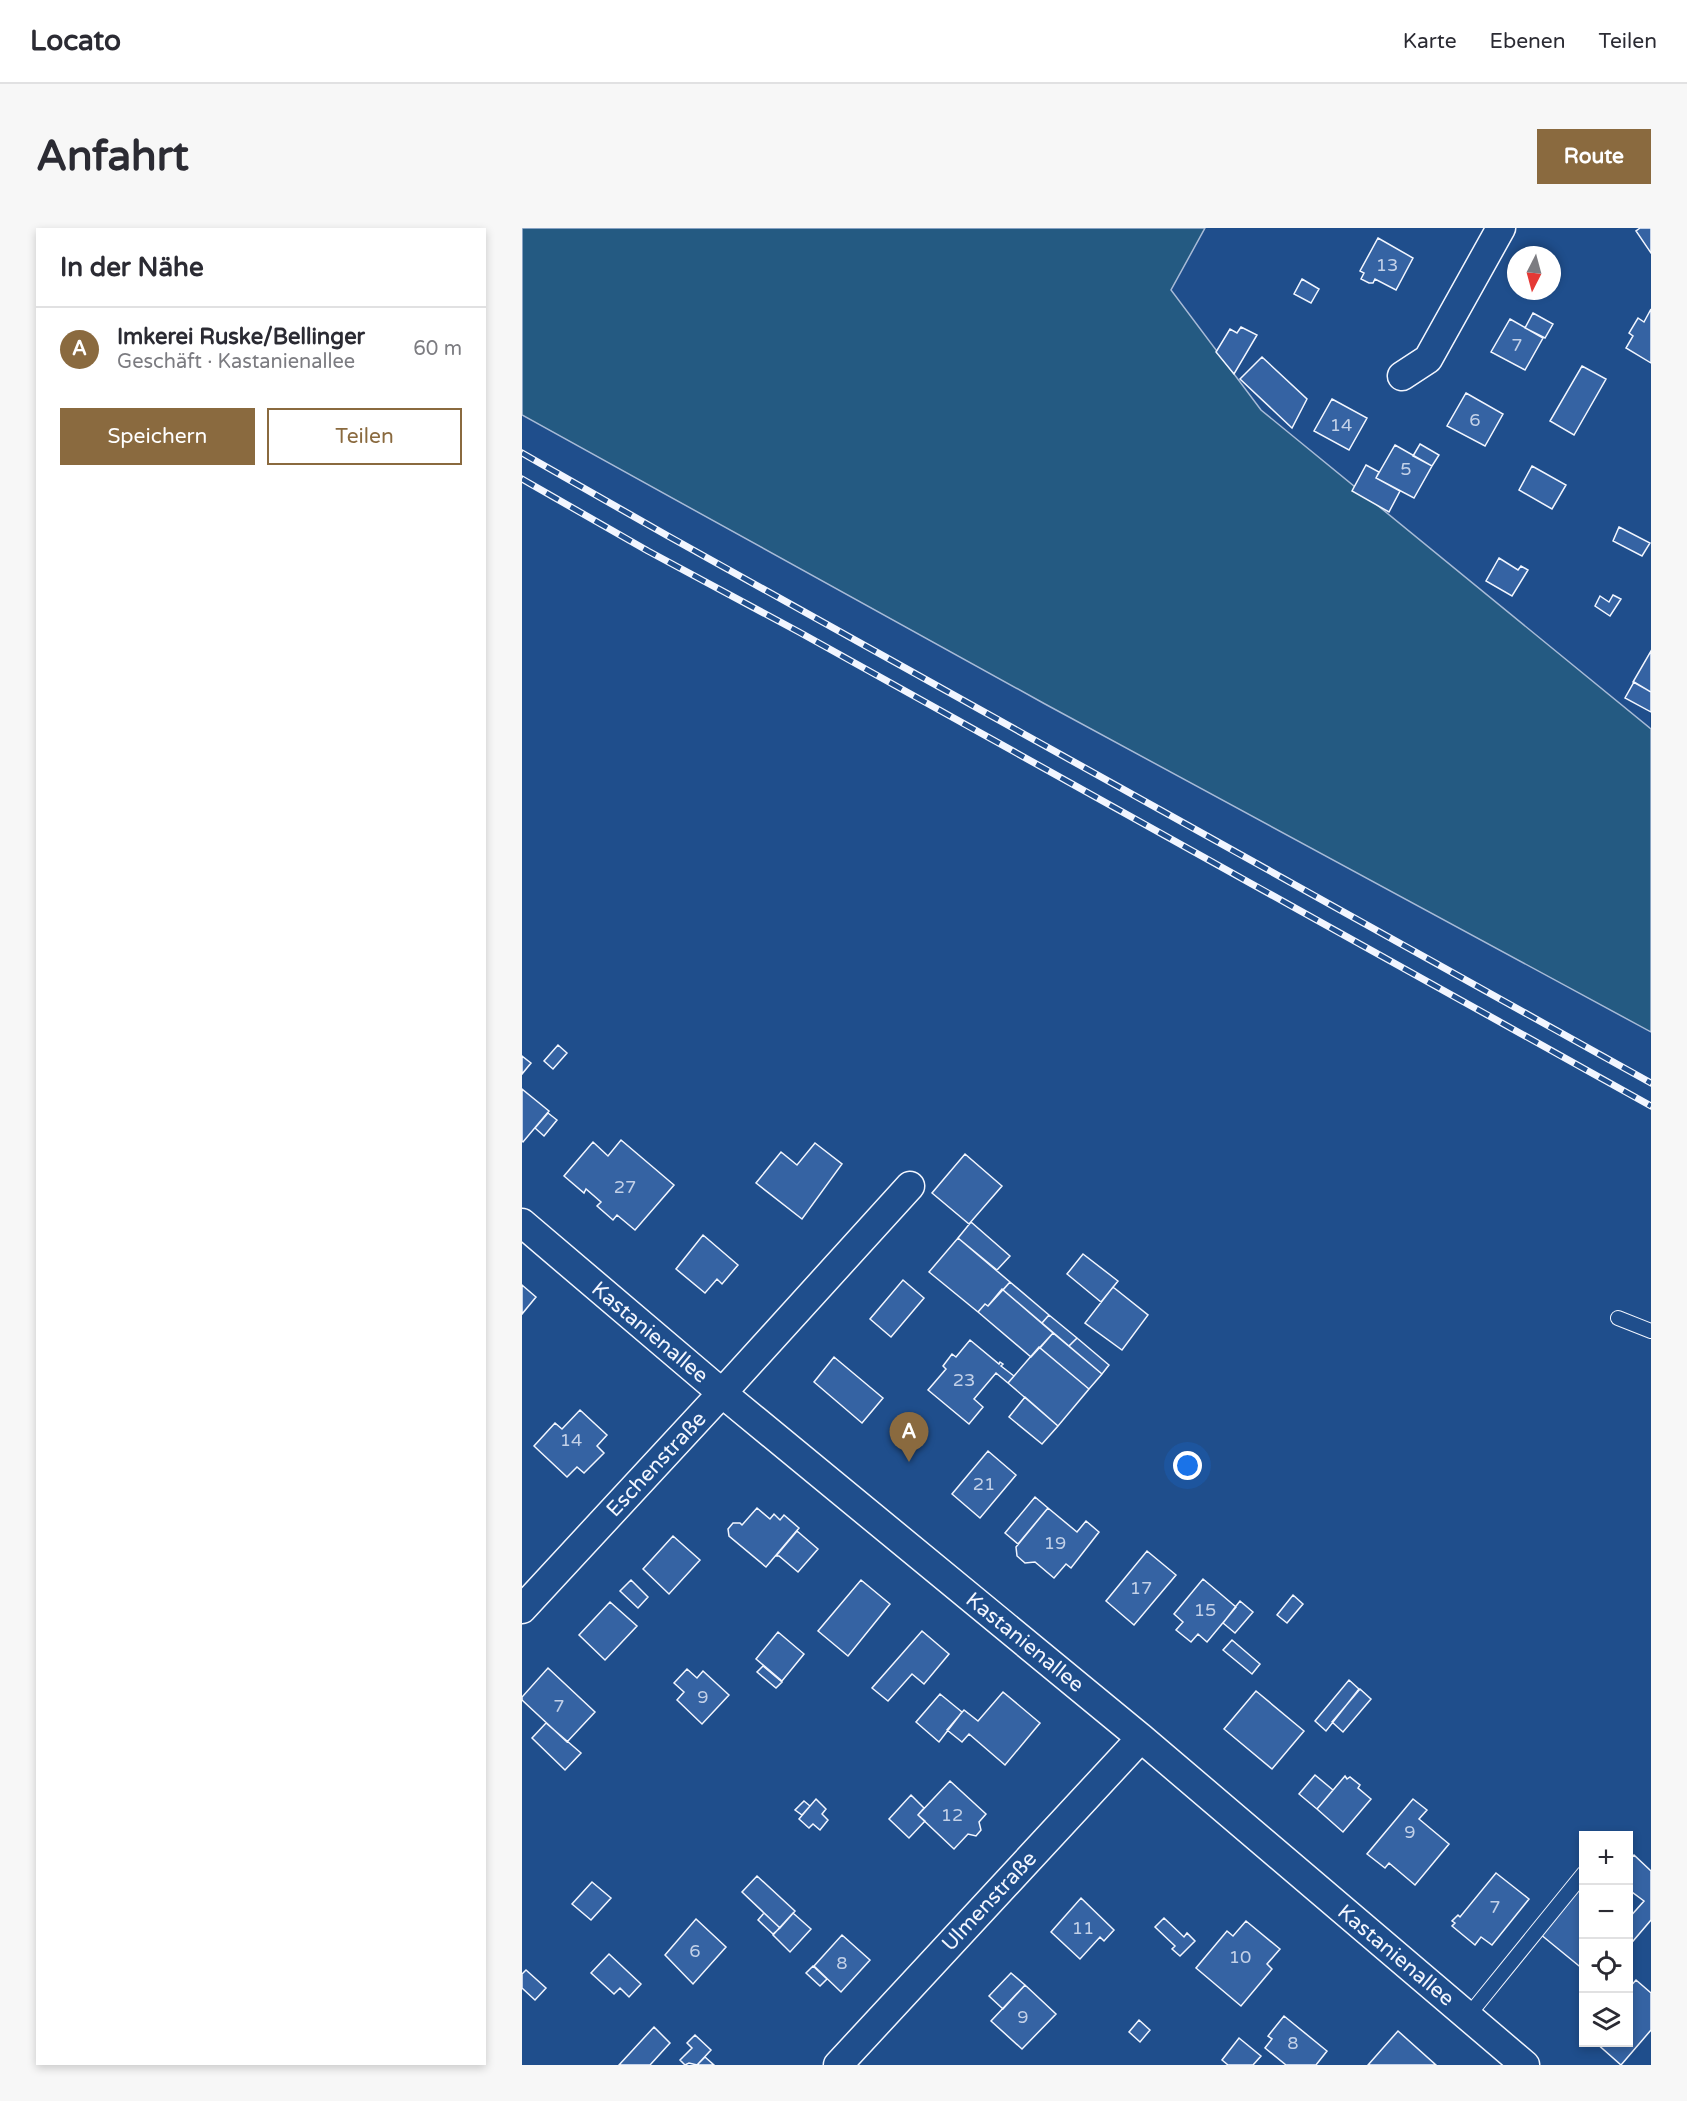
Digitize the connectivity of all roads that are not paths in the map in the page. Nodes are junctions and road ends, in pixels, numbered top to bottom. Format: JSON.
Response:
{"nodes":[{"id":1,"x":1501,"y":228,"type":"edge"},
{"id":2,"x":1402,"y":376,"type":"dead end"},
{"id":3,"x":910,"y":1186,"type":"dead end"},
{"id":4,"x":522,"y":1223,"type":"edge"},
{"id":5,"x":1618,"y":1317,"type":"dead end"},
{"id":6,"x":1651,"y":1331,"type":"edge"},
{"id":7,"x":722,"y":1394,"type":"junction"},
{"id":8,"x":522,"y":1609,"type":"edge"},
{"id":9,"x":1141,"y":1738,"type":"junction"},
{"id":10,"x":1579,"y":1879,"type":"edge"},
{"id":11,"x":1468,"y":2016,"type":"junction"},
{"id":12,"x":838,"y":2065,"type":"edge"},
{"id":13,"x":1525,"y":2065,"type":"edge"}],
"edges":[{"from":1,"to":2,"type":"street"},
{"from":3,"to":7,"type":"street","name":"Eschenstraße"},
{"from":4,"to":7,"type":"street","name":"Kastanienallee"},
{"from":5,"to":6,"type":"lane"},
{"from":7,"to":8,"type":"street","name":"Eschenstraße"},
{"from":7,"to":9,"type":"street","name":"Kastanienallee"},
{"from":9,"to":11,"type":"street","name":"Kastanienallee"},
{"from":9,"to":12,"type":"street","name":"Ulmenstraße"},
{"from":10,"to":11,"type":"lane"},
{"from":11,"to":13,"type":"street","name":"Kastanienallee"}]}
